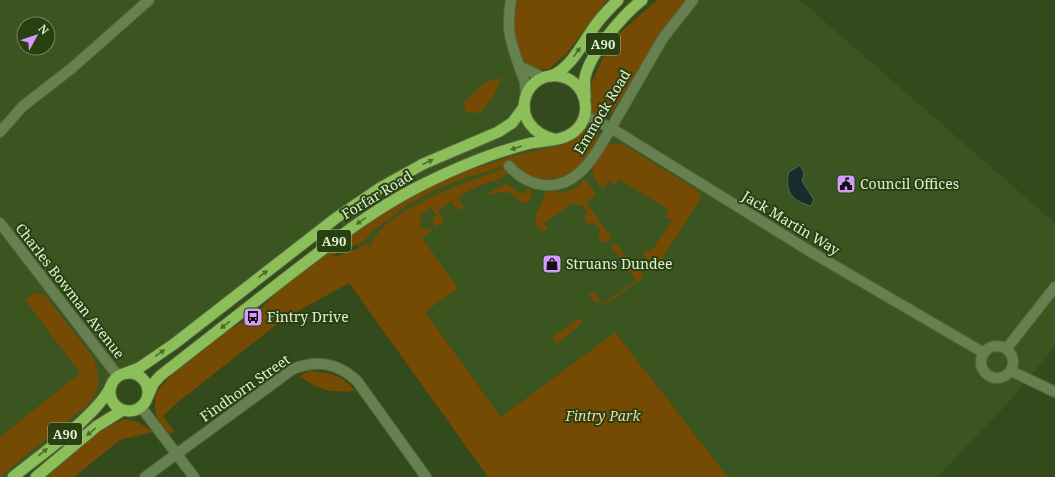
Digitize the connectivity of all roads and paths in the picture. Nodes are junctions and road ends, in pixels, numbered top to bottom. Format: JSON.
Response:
{"nodes":[{"id":1,"x":149,"y":0,"type":"edge"},
{"id":2,"x":511,"y":0,"type":"edge"},
{"id":3,"x":618,"y":0,"type":"edge"},
{"id":4,"x":642,"y":0,"type":"edge"},
{"id":5,"x":693,"y":0,"type":"edge"},
{"id":6,"x":519,"y":66,"type":"junction"},
{"id":7,"x":546,"y":77,"type":"junction"},
{"id":8,"x":585,"y":99,"type":"junction"},
{"id":9,"x":525,"y":102,"type":"junction"},
{"id":10,"x":585,"y":116,"type":"junction"},
{"id":11,"x":610,"y":128,"type":"junction"},
{"id":12,"x":0,"y":132,"type":"edge"},
{"id":13,"x":554,"y":139,"type":"junction"},
{"id":14,"x":509,"y":166,"type":"dead end"},
{"id":15,"x":0,"y":223,"type":"edge"},
{"id":16,"x":1055,"y":287,"type":"edge"},
{"id":17,"x":1007,"y":348,"type":"junction"},
{"id":18,"x":984,"y":353,"type":"junction"},
{"id":19,"x":1011,"y":371,"type":"junction"},
{"id":20,"x":122,"y":374,"type":"junction"},
{"id":21,"x":111,"y":386,"type":"junction"},
{"id":22,"x":1055,"y":392,"type":"edge"},
{"id":23,"x":148,"y":396,"type":"junction"},
{"id":24,"x":141,"y":407,"type":"junction"},
{"id":25,"x":123,"y":410,"type":"junction"},
{"id":26,"x":176,"y":454,"type":"junction"},
{"id":27,"x":13,"y":477,"type":"edge"},
{"id":28,"x":36,"y":477,"type":"edge"},
{"id":29,"x":145,"y":477,"type":"edge"},
{"id":30,"x":194,"y":477,"type":"edge"},
{"id":31,"x":426,"y":477,"type":"edge"}],
"edges":[{"from":1,"to":12,"type":"street"},
{"from":2,"to":6,"type":"street"},
{"from":7,"to":3,"type":"highway","number":"A90","one_way":true},
{"from":4,"to":8,"type":"highway","number":"A90"},
{"from":5,"to":11,"type":"street","name":"Emmock Road"},
{"from":6,"to":7,"type":"street"},
{"from":6,"to":9,"type":"street"},
{"from":7,"to":8,"type":"highway"},
{"from":7,"to":9,"type":"highway","number":"A90"},
{"from":8,"to":10,"type":"highway","number":"A90"},
{"from":9,"to":13,"type":"highway"},
{"from":20,"to":9,"type":"highway","name":"Forfar Road","number":"A90","one_way":true},
{"from":10,"to":11,"type":"street","name":"Jack Martin Way"},
{"from":10,"to":13,"type":"highway","number":"A90"},
{"from":11,"to":14,"type":"street","name":"Emmock Road"},
{"from":11,"to":18,"type":"street","name":"Jack Martin Way"},
{"from":13,"to":23,"type":"highway","name":"Forfar Road","number":"A90","one_way":true},
{"from":15,"to":20,"type":"street","name":"Charles Bowman Avenue"},
{"from":16,"to":17,"type":"street"},
{"from":17,"to":18,"type":"street"},
{"from":17,"to":19,"type":"street"},
{"from":18,"to":19,"type":"street"},
{"from":19,"to":22,"type":"street"},
{"from":20,"to":21,"type":"highway","number":"A90"},
{"from":20,"to":23,"type":"highway"},
{"from":21,"to":25,"type":"highway"},
{"from":27,"to":21,"type":"highway","number":"A90","one_way":true},
{"from":23,"to":24,"type":"highway","number":"A90"},
{"from":24,"to":25,"type":"highway","number":"A90"},
{"from":24,"to":26,"type":"street"},
{"from":25,"to":28,"type":"highway","number":"A90","one_way":true},
{"from":26,"to":29,"type":"street","name":"Findhorn Street"},
{"from":26,"to":30,"type":"street"},
{"from":26,"to":31,"type":"street","name":"Findhorn Street"}]}
